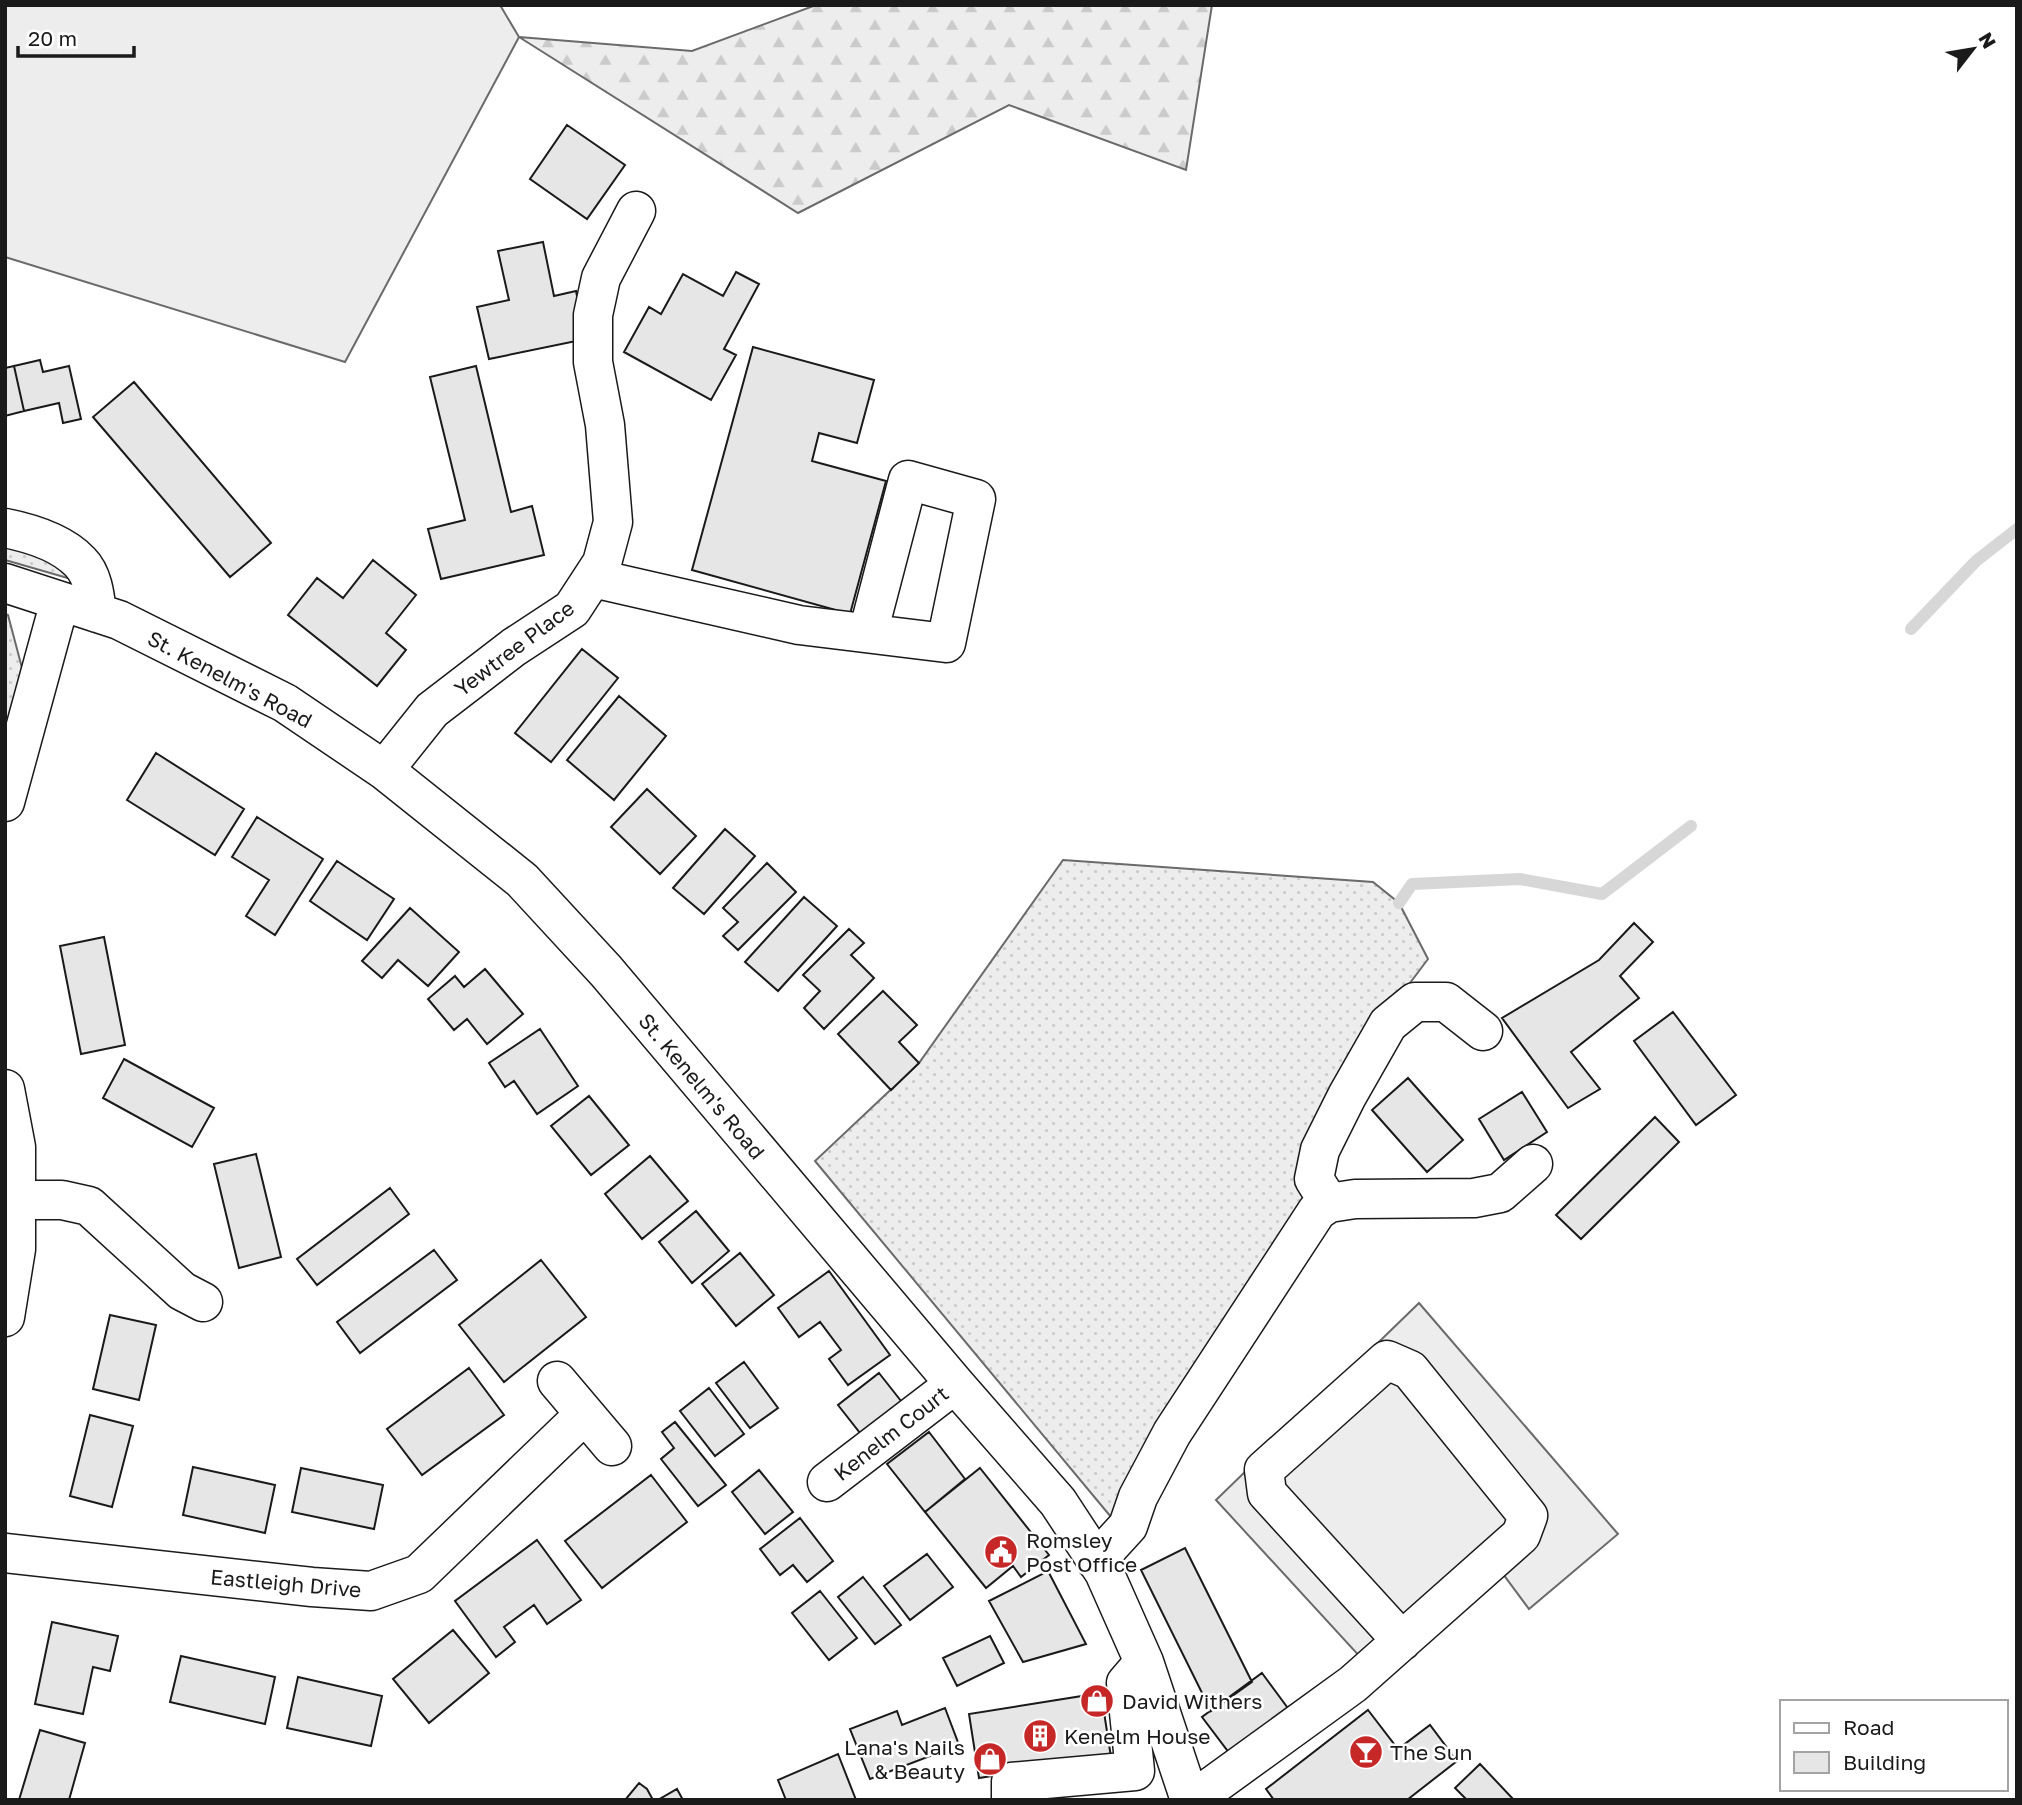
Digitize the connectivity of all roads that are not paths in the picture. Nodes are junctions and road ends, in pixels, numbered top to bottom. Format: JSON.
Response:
{"nodes":[{"id":1,"x":636,"y":211,"type":"dead end"},
{"id":2,"x":5,"y":528,"type":"edge"},
{"id":3,"x":593,"y":578,"type":"junction"},
{"id":4,"x":5,"y":583,"type":"edge"},
{"id":5,"x":60,"y":601,"type":"junction"},
{"id":6,"x":97,"y":613,"type":"junction"},
{"id":7,"x":868,"y":633,"type":"dead end"},
{"id":8,"x":384,"y":769,"type":"junction"},
{"id":9,"x":5,"y":802,"type":"edge"},
{"id":10,"x":1483,"y":1031,"type":"dead end"},
{"id":11,"x":5,"y":1089,"type":"edge"},
{"id":12,"x":1533,"y":1164,"type":"dead end"},
{"id":13,"x":16,"y":1200,"type":"junction"},
{"id":14,"x":1329,"y":1203,"type":"junction"},
{"id":15,"x":203,"y":1302,"type":"dead end"},
{"id":16,"x":5,"y":1317,"type":"edge"},
{"id":17,"x":557,"y":1381,"type":"dead end"},
{"id":18,"x":955,"y":1384,"type":"junction"},
{"id":19,"x":584,"y":1415,"type":"junction"},
{"id":20,"x":612,"y":1446,"type":"dead end"},
{"id":21,"x":827,"y":1482,"type":"dead end"},
{"id":22,"x":5,"y":1553,"type":"edge"},
{"id":23,"x":1096,"y":1561,"type":"junction"},
{"id":24,"x":1402,"y":1641,"type":"junction"},
{"id":25,"x":1144,"y":1662,"type":"junction"},
{"id":26,"x":1011,"y":1800,"type":"edge"},
{"id":27,"x":1191,"y":1800,"type":"edge"}],
"edges":[{"from":1,"to":3,"type":"street","name":"Yewtree Place"},
{"from":2,"to":6,"type":"street"},
{"from":3,"to":7,"type":"street"},
{"from":3,"to":8,"type":"street","name":"Yewtree Place"},
{"from":4,"to":5,"type":"street","name":"St. Kenelm's Road"},
{"from":5,"to":6,"type":"street","name":"St. Kenelm's Road"},
{"from":5,"to":9,"type":"street"},
{"from":6,"to":8,"type":"street","name":"St. Kenelm's Road"},
{"from":8,"to":18,"type":"street","name":"St. Kenelm's Road"},
{"from":10,"to":14,"type":"street"},
{"from":11,"to":13,"type":"street"},
{"from":12,"to":14,"type":"street"},
{"from":13,"to":15,"type":"street"},
{"from":13,"to":16,"type":"street"},
{"from":14,"to":23,"type":"street"},
{"from":17,"to":19,"type":"street"},
{"from":18,"to":21,"type":"street","name":"Kenelm Court"},
{"from":18,"to":23,"type":"street","name":"St. Kenelm's Road"},
{"from":19,"to":20,"type":"street"},
{"from":19,"to":22,"type":"street","name":"Eastleigh Drive"},
{"from":23,"to":25,"type":"street","name":"St. Kenelm's Road"},
{"from":24,"to":24,"type":"street"},
{"from":24,"to":27,"type":"street"},
{"from":25,"to":26,"type":"street"},
{"from":25,"to":27,"type":"street","name":"St. Kenelm's Road"}]}
